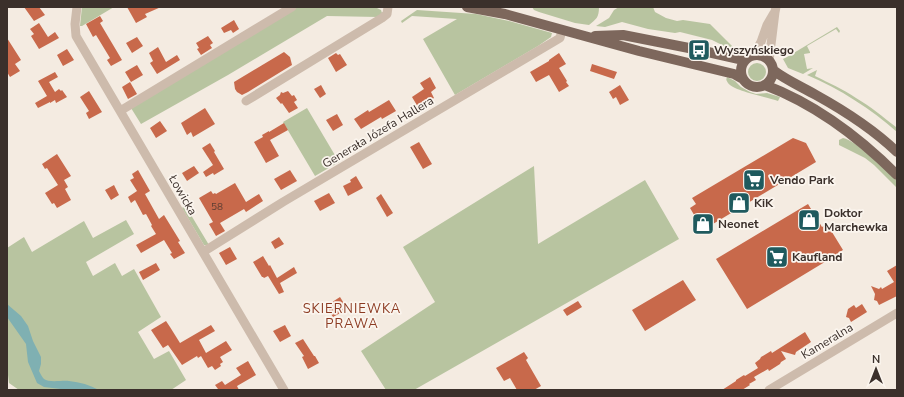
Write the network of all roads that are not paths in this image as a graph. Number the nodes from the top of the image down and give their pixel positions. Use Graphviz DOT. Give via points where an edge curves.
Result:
graph roads {
  1 [pos="77,7"];
  2 [pos="292,7"];
  3 [pos="388,7"];
  4 [pos="467,7"];
  5 [pos="776,10"];
  6 [pos="562,30"];
  7 [pos="586,36"];
  8 [pos="750,57"];
  9 [pos="771,65"];
  10 [pos="741,78"];
  11 [pos="765,85"];
  12 [pos="246,101"];
  13 [pos="120,111"];
  14 [pos="897,152"];
  15 [pos="897,175"];
  16 [pos="203,252"];
  17 [pos="897,313"];
  18 [pos="284,390"];
  19 [pos="769,390"];
  1 -- 13 [label="street, Łowicka" via="76,36"];
  2 -- 13 [label="street"];
  3 -- 12 [label="street" via="387,14 382,18"];
  4 -- 6 [label="main road" via="505,14"];
  5 -- 8 [label="street" via="761,42"];
  5 -- 9 [label="street"];
  6 -- 7 [label="main road"];
  6 -- 16 [label="street, Generała Józefa Hallera" via="560,38 289,198"];
  7 -- 8 [label="main road" via="623,34 739,59"];
  7 -- 10 [label="main road" via="734,74"];
  8 -- 9 [label="main road" via="760,55"];
  8 -- 10 [label="main road" via="743,62"];
  9 -- 11 [label="main road" via="771,79"];
  9 -- 14 [label="main road" via="780,75 869,128"];
  10 -- 11 [label="main road" via="751,87"];
  11 -- 15 [label="main road" via="817,111 859,140"];
  13 -- 16 [label="street, Łowicka"];
  16 -- 18 [label="street, Łowicka"];
  17 -- 19 [label="street, Kameralna"];
}
